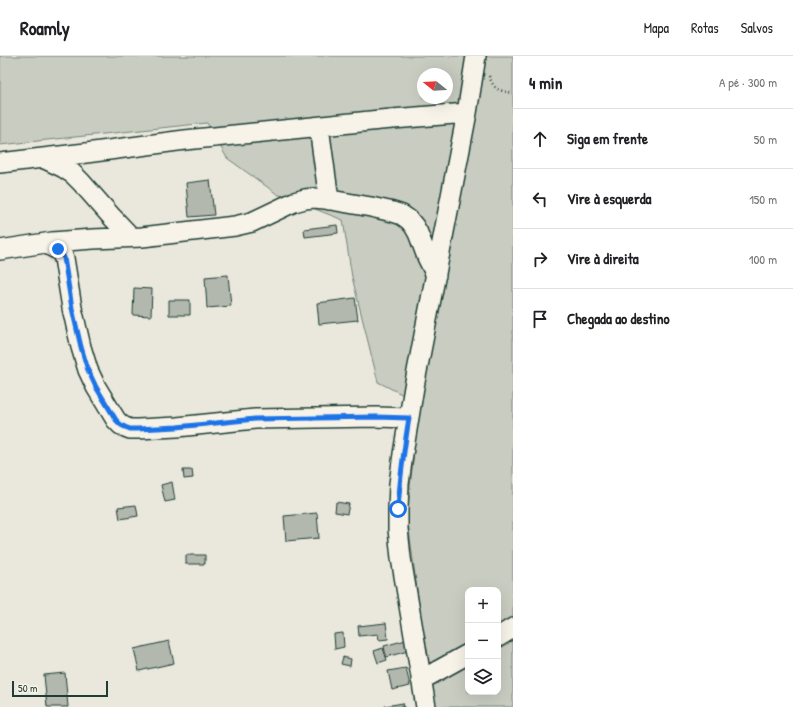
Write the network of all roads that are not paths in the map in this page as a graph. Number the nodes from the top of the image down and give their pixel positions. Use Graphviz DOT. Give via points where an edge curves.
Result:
graph roads {
  1 [pos="476,56"];
  2 [pos="466,113"];
  3 [pos="319,127"];
  4 [pos="43,158"];
  5 [pos="0,163"];
  6 [pos="329,200"];
  7 [pos="131,237"];
  8 [pos="46,244"];
  9 [pos="0,250"];
  10 [pos="436,275"];
  11 [pos="409,418"];
  12 [pos="513,628"];
  13 [pos="501,635"];
  14 [pos="465,656"];
  15 [pos="421,680"];
  16 [pos="426,707"];
  1 -- 2 [label="street"];
  2 -- 3 [label="street"];
  2 -- 10 [label="street"];
  3 -- 4 [label="street" via="185,140"];
  3 -- 6 [label="street"];
  4 -- 5 [label="street"];
  4 -- 7 [label="street" via="73,174"];
  6 -- 7 [label="street" via="314,198 294,202 252,222 235,226"];
  6 -- 10 [label="street" via="402,215 418,233"];
  7 -- 8 [label="street"];
  8 -- 9 [label="street"];
  8 -- 11 [label="street" via="58,249 64,258 76,324 88,370 116,420 125,427 177,427 255,419"];
  10 -- 11 [label="street"];
  11 -- 15 [label="street" via="399,484 398,529"];
  12 -- 13 [label="street"];
  14 -- 15 [label="street"];
  15 -- 16 [label="street"];
}
